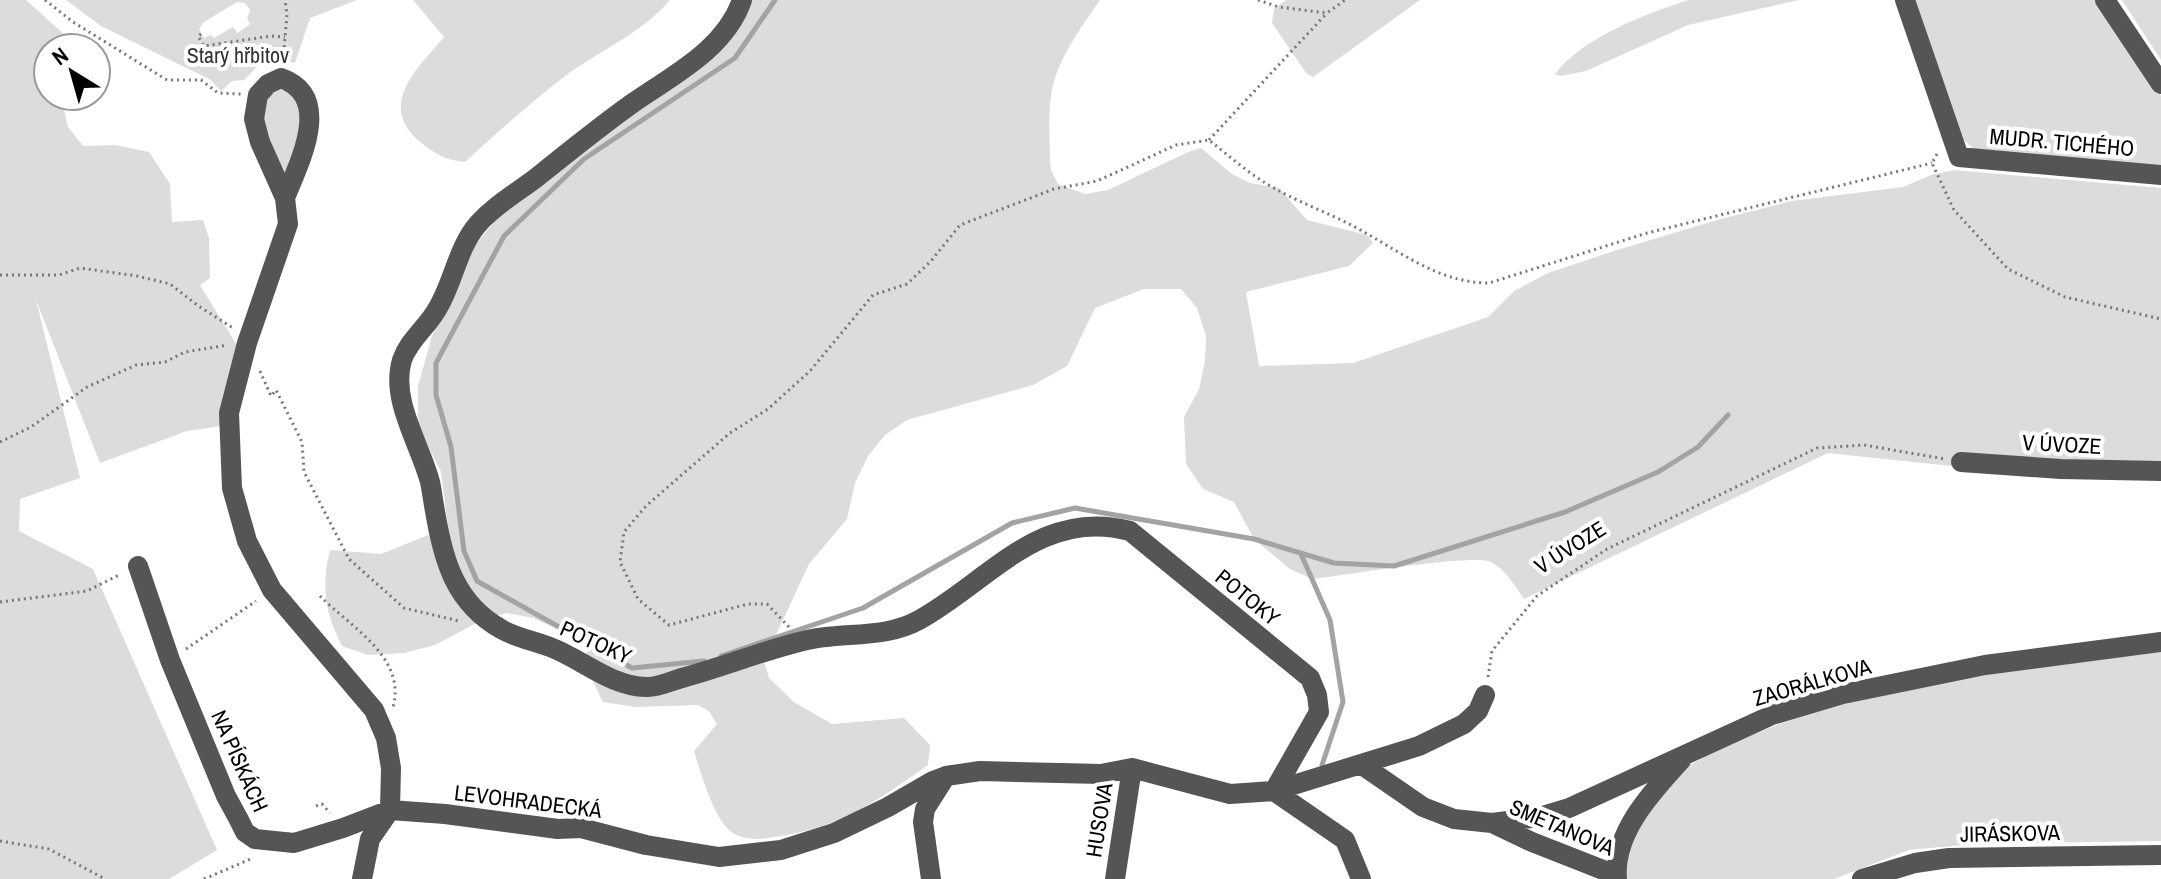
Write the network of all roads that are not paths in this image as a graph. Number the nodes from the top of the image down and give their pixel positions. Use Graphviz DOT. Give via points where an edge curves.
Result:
graph roads {
  1 [pos="742,0"];
  2 [pos="1905,0"];
  3 [pos="2105,0"];
  4 [pos="2161,84"];
  5 [pos="2161,175"];
  6 [pos="285,198"];
  7 [pos="1961,462"];
  8 [pos="2161,471"];
  9 [pos="138,566"];
  10 [pos="2161,642"];
  11 [pos="1485,695"];
  12 [pos="1686,755"];
  13 [pos="1362,765"];
  14 [pos="1132,768"];
  15 [pos="946,776"];
  16 [pos="1274,791"];
  17 [pos="390,810"];
  18 [pos="1492,823"];
  19 [pos="2161,855"];
  20 [pos="1616,877"];
  21 [pos="362,879"];
  22 [pos="931,879"];
  23 [pos="1115,879"];
  24 [pos="1361,879"];
  25 [pos="1862,879"];
  1 -- 16 [label="street, POTOKY" via="727,32 712,47 502,201 475,228 444,298 402,361 400,387 430,481 440,545 463,595 503,630 555,649 607,678 647,688 803,641 876,635 917,622 1035,541 1075,526 1130,531 1310,678 1319,712"];
  2 -- 5 [label="street, MUDR. TICHÉHO" via="1959,157"];
  3 -- 4 [label="street"];
  6 -- 6 [label="street" via="254,119 258,95 281,78 304,94 309,114 307,142"];
  6 -- 17 [label="street" via="288,224 229,413 232,488 247,541 272,590 374,710 391,768"];
  7 -- 8 [label="street, V ÚVOZE"];
  9 -- 17 [label="street, NA PÍSKÁCH" via="170,660 245,832 255,839 294,843"];
  10 -- 12 [label="street, ZAORÁLKOVA" via="1985,665 1843,694 1772,715"];
  11 -- 13 [label="street" via="1464,724"];
  12 -- 18 [label="street, ZAORÁLKOVA" via="1569,808"];
  12 -- 20 [label="street, SMETANOVA" via="1638,813 1619,853"];
  13 -- 16 [label="street"];
  13 -- 18 [label="street, SMETANOVA" via="1423,807 1454,819"];
  14 -- 15 [label="street, LEVOHRADECKÁ" via="1101,774 980,771"];
  14 -- 16 [label="street, LEVOHRADECKÁ" via="1230,794"];
  14 -- 23 [label="street, HUSOVA"];
  15 -- 17 [label="street, LEVOHRADECKÁ" via="834,833 781,850 719,857 581,828"];
  15 -- 22 [label="street" via="925,809 923,822"];
  16 -- 24 [label="street" via="1345,840"];
  17 -- 21 [label="street" via="370,839"];
  18 -- 20 [label="street, SMETANOVA"];
  19 -- 25 [label="street, JIRÁSKOVA" via="1949,858"];
}
